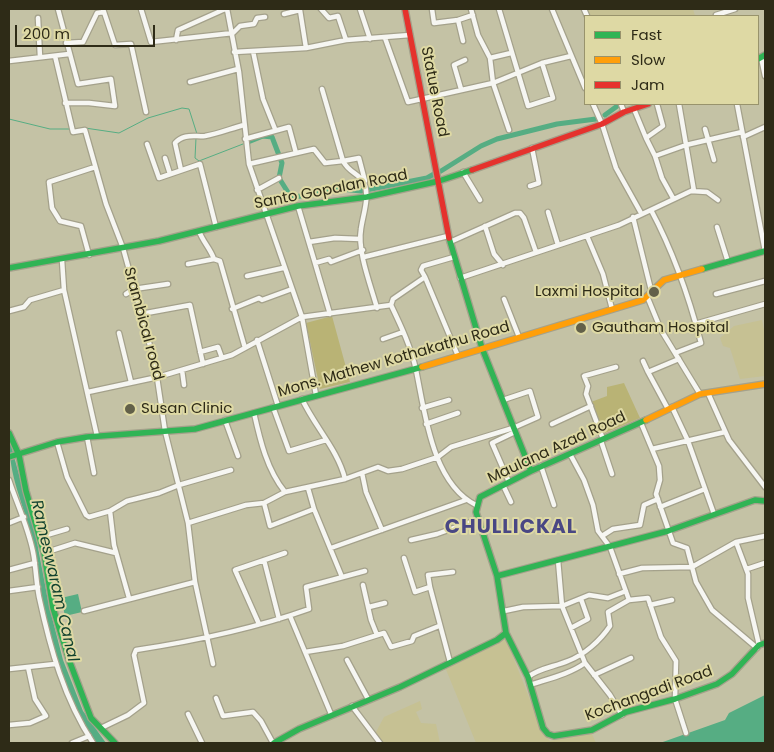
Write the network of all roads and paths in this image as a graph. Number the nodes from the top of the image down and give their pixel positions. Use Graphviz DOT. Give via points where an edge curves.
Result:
graph roads {
  1 [pos="58,9"];
  2 [pos="140,9"];
  3 [pos="226,9"];
  4 [pos="321,9"];
  5 [pos="360,9"];
  6 [pos="405,9"];
  7 [pos="432,9"];
  8 [pos="471,9"];
  9 [pos="499,9"];
  10 [pos="552,9"];
  11 [pos="735,9"];
  12 [pos="104,10"];
  13 [pos="284,14"];
  14 [pos="472,15"];
  15 [pos="719,15"];
  16 [pos="265,17"];
  17 [pos="38,18"];
  18 [pos="458,20"];
  19 [pos="233,33"];
  20 [pos="410,35"];
  21 [pos="385,38"];
  22 [pos="370,39"];
  23 [pos="176,40"];
  24 [pos="346,40"];
  25 [pos="463,41"];
  26 [pos="66,43"];
  27 [pos="306,48"];
  28 [pos="253,51"];
  29 [pos="234,52"];
  30 [pos="511,53"];
  31 [pos="68,54"];
  32 [pos="55,56"];
  33 [pos="571,56"];
  34 [pos="40,57"];
  35 [pos="761,57"];
  36 [pos="490,58"];
  37 [pos="464,60"];
  38 [pos="9,61"];
  39 [pos="542,63"];
  40 [pos="238,69"];
  41 [pos="518,74"];
  42 [pos="765,76"];
  43 [pos="190,82"];
  44 [pos="493,83"];
  45 [pos="584,86"];
  46 [pos="322,89"];
  47 [pos="461,90"];
  48 [pos="423,97"];
  49 [pos="66,103"];
  50 [pos="592,105"];
  51 [pos="621,105"];
  52 [pos="645,105"];
  53 [pos="658,105"];
  54 [pos="679,105"];
  55 [pos="736,105"];
  56 [pos="634,109"];
  57 [pos="146,112"];
  58 [pos="624,112"];
  59 [pos="602,124"];
  60 [pos="244,125"];
  61 [pos="765,127"];
  62 [pos="275,129"];
  63 [pos="705,129"];
  64 [pos="508,130"];
  65 [pos="743,134"];
  66 [pos="646,138"];
  67 [pos="245,139"];
  68 [pos="708,140"];
  69 [pos="147,144"];
  70 [pos="686,145"];
  71 [pos="532,148"];
  72 [pos="296,153"];
  73 [pos="655,156"];
  74 [pos="165,158"];
  75 [pos="714,160"];
  76 [pos="344,161"];
  77 [pos="249,164"];
  78 [pos="95,166"];
  79 [pos="181,170"];
  80 [pos="463,172"];
  81 [pos="170,174"];
  82 [pos="279,178"];
  83 [pos="365,181"];
  84 [pos="438,181"];
  85 [pos="530,186"];
  86 [pos="257,190"];
  87 [pos="694,191"];
  88 [pos="366,192"];
  89 [pos="673,198"];
  90 [pos="480,200"];
  91 [pos="718,200"];
  92 [pos="298,206"];
  93 [pos="651,210"];
  94 [pos="548,212"];
  95 [pos="641,213"];
  96 [pos="265,214"];
  97 [pos="634,217"];
  98 [pos="485,226"];
  99 [pos="216,227"];
  100 [pos="717,227"];
  101 [pos="199,231"];
  102 [pos="587,236"];
  103 [pos="360,239"];
  104 [pos="449,239"];
  105 [pos="309,242"];
  106 [pos="558,245"];
  107 [pos="123,248"];
  108 [pos="362,250"];
  109 [pos="765,251"];
  110 [pos="536,252"];
  111 [pos="89,255"];
  112 [pos="364,257"];
  113 [pos="454,257"];
  114 [pos="214,259"];
  115 [pos="62,260"];
  116 [pos="728,262"];
  117 [pos="315,263"];
  118 [pos="188,264"];
  119 [pos="503,265"];
  120 [pos="9,268"];
  121 [pos="283,268"];
  122 [pos="247,276"];
  123 [pos="682,276"];
  124 [pos="424,277"];
  125 [pos="460,278"];
  126 [pos="765,280"];
  127 [pos="168,284"];
  128 [pos="134,289"];
  129 [pos="292,289"];
  130 [pos="64,290"];
  131 [pos="652,290"];
  132 [pos="126,294"];
  133 [pos="716,294"];
  134 [pos="647,296"];
  135 [pos="504,299"];
  136 [pos="765,304"];
  137 [pos="391,305"];
  138 [pos="377,308"];
  139 [pos="9,310"];
  140 [pos="232,310"];
  141 [pos="612,310"];
  142 [pos="141,314"];
  143 [pos="330,314"];
  144 [pos="302,318"];
  145 [pos="695,324"];
  146 [pos="403,332"];
  147 [pos="119,333"];
  148 [pos="519,337"];
  149 [pos="383,339"];
  150 [pos="257,340"];
  151 [pos="245,348"];
  152 [pos="482,348"];
  153 [pos="200,352"];
  154 [pos="675,353"];
  155 [pos="458,356"];
  156 [pos="222,358"];
  157 [pos="679,359"];
  158 [pos="643,361"];
  159 [pos="203,364"];
  160 [pos="616,367"];
  161 [pos="416,369"];
  162 [pos="182,370"];
  163 [pos="648,372"];
  164 [pos="158,377"];
  165 [pos="131,382"];
  166 [pos="765,384"];
  167 [pos="184,385"];
  168 [pos="88,392"];
  169 [pos="708,393"];
  170 [pos="700,394"];
  171 [pos="316,395"];
  172 [pos="302,398"];
  173 [pos="449,400"];
  174 [pos="503,400"];
  175 [pos="591,406"];
  176 [pos="275,407"];
  177 [pos="422,408"];
  178 [pos="670,408"];
  179 [pos="254,413"];
  180 [pos="458,413"];
  181 [pos="226,420"];
  182 [pos="641,423"];
  183 [pos="426,424"];
  184 [pos="552,424"];
  185 [pos="514,430"];
  186 [pos="165,431"];
  187 [pos="725,432"];
  188 [pos="9,433"];
  189 [pos="87,436"];
  190 [pos="98,436"];
  191 [pos="326,440"];
  192 [pos="602,440"];
  193 [pos="688,441"];
  194 [pos="57,442"];
  195 [pos="652,449"];
  196 [pos="570,454"];
  197 [pos="18,455"];
  198 [pos="238,456"];
  199 [pos="438,456"];
  200 [pos="9,457"];
  201 [pos="541,466"];
  202 [pos="231,470"];
  203 [pos="531,471"];
  204 [pos="94,473"];
  205 [pos="362,473"];
  206 [pos="612,474"];
  207 [pos="345,479"];
  208 [pos="9,480"];
  209 [pos="506,484"];
  210 [pos="179,485"];
  211 [pos="765,487"];
  212 [pos="308,488"];
  213 [pos="705,490"];
  214 [pos="285,492"];
  215 [pos="658,499"];
  216 [pos="466,500"];
  217 [pos="765,501"];
  218 [pos="510,502"];
  219 [pos="264,503"];
  220 [pos="476,505"];
  221 [pos="554,505"];
  222 [pos="660,507"];
  223 [pos="314,509"];
  224 [pos="110,511"];
  225 [pos="714,514"];
  226 [pos="24,517"];
  227 [pos="479,519"];
  228 [pos="9,522"];
  229 [pos="188,523"];
  230 [pos="68,529"];
  231 [pos="382,530"];
  232 [pos="668,532"];
  233 [pos="602,536"];
  234 [pos="765,536"];
  235 [pos="40,537"];
  236 [pos="411,540"];
  237 [pos="736,542"];
  238 [pos="610,547"];
  239 [pos="331,548"];
  240 [pos="44,553"];
  241 [pos="116,553"];
  242 [pos="285,554"];
  243 [pos="404,558"];
  244 [pos="264,560"];
  245 [pos="558,560"];
  246 [pos="34,563"];
  247 [pos="765,563"];
  248 [pos="692,567"];
  249 [pos="747,569"];
  250 [pos="9,570"];
  251 [pos="365,571"];
  252 [pos="453,572"];
  253 [pos="619,574"];
  254 [pos="497,576"];
  255 [pos="342,577"];
  256 [pos="195,582"];
  257 [pos="363,585"];
  258 [pos="38,587"];
  259 [pos="430,587"];
  260 [pos="9,591"];
  261 [pos="626,591"];
  262 [pos="129,598"];
  263 [pos="581,599"];
  264 [pos="630,600"];
  265 [pos="672,600"];
  266 [pos="385,603"];
  267 [pos="650,605"];
  268 [pos="562,606"];
  269 [pos="369,608"];
  270 [pos="84,611"];
  271 [pos="504,611"];
  272 [pos="290,616"];
  273 [pos="280,619"];
  274 [pos="259,624"];
  275 [pos="439,626"];
  276 [pos="571,628"];
  277 [pos="506,632"];
  278 [pos="377,635"];
  279 [pos="209,638"];
  280 [pos="760,645"];
  281 [pos="304,652"];
  282 [pos="583,654"];
  283 [pos="631,658"];
  284 [pos="347,660"];
  285 [pos="450,662"];
  286 [pos="585,663"];
  287 [pos="55,664"];
  288 [pos="213,664"];
  289 [pos="28,667"];
  290 [pos="9,670"];
  291 [pos="594,675"];
  292 [pos="528,677"];
  293 [pos="530,685"];
  294 [pos="216,698"];
  295 [pos="368,698"];
  296 [pos="675,699"];
  297 [pos="352,706"];
  298 [pos="188,714"];
  299 [pos="331,714"];
  300 [pos="622,714"];
  301 [pos="9,725"];
  302 [pos="101,728"];
  303 [pos="686,733"];
  304 [pos="88,736"];
  305 [pos="72,743"];
  306 [pos="93,743"];
  307 [pos="115,743"];
  308 [pos="202,743"];
  309 [pos="274,743"];
  310 [pos="380,743"];
  1 -- 26 [label="street"];
  2 -- 23 [label="street" via="151,42"];
  3 -- 19 [label="street"];
  3 -- 23 [label="street" via="178,30"];
  4 -- 24 [label="street" via="329,18 338,16"];
  5 -- 22 [label="street"];
  6 -- 20 [label="street, Statue Road"];
  7 -- 18 [label="street" via="434,23"];
  8 -- 14 [label="street"];
  9 -- 30 [label="street"];
  10 -- 33 [label="street"];
  11 -- 15 [label="street"];
  12 -- 26 [label="street" via="97,13 83,42"];
  12 -- 57 [label="street" via="115,45 131,44"];
  13 -- 27 [label="street" via="300,10"];
  14 -- 18 [label="street"];
  14 -- 36 [label="street"];
  16 -- 19 [label="street" via="257,18 254,24 240,26"];
  17 -- 34 [label="street"];
  18 -- 25 [label="street"];
  19 -- 23 [label="street"];
  19 -- 29 [label="street"];
  20 -- 21 [label="street"];
  20 -- 48 [label="street, Statue Road"];
  21 -- 22 [label="street"];
  21 -- 48 [label="street" via="408,102"];
  22 -- 24 [label="street"];
  24 -- 27 [label="street"];
  26 -- 31 [label="street"];
  27 -- 28 [label="street"];
  28 -- 29 [label="street"];
  28 -- 62 [label="street" via="263,99"];
  29 -- 40 [label="street"];
  30 -- 36 [label="street"];
  30 -- 41 [label="street"];
  31 -- 32 [label="street"];
  31 -- 49 [label="street" via="78,84 111,79 115,106"];
  32 -- 34 [label="street"];
  32 -- 49 [label="street"];
  33 -- 39 [label="street"];
  33 -- 45 [label="street"];
  34 -- 38 [label="street"];
  35 -- 42 [label="street"];
  36 -- 44 [label="street"];
  37 -- 47 [label="street" via="454,65"];
  39 -- 41 [label="street"];
  39 -- 41 [label="street" via="553,98 528,106"];
  40 -- 43 [label="street"];
  40 -- 60 [label="street"];
  41 -- 44 [label="street"];
  44 -- 47 [label="street"];
  44 -- 64 [label="street"];
  46 -- 76 [label="street"];
  47 -- 48 [label="street"];
  48 -- 84 [label="street, Statue Road"];
  49 -- 78 [label="street, Srambical road" via="72,130 85,130"];
  50 -- 59 [label="street"];
  51 -- 58 [label="street"];
  52 -- 56 [label="street, Santo Gopalan Road"];
  53 -- 66 [label="street" via="663,126"];
  54 -- 70 [label="street"];
  55 -- 65 [label="street"];
  56 -- 58 [label="street, Santo Gopalan Road"];
  56 -- 66 [label="street"];
  58 -- 59 [label="street, Santo Gopalan Road"];
  59 -- 71 [label="street, Santo Gopalan Road"];
  59 -- 95 [label="street" via="616,168"];
  60 -- 67 [label="street"];
  60 -- 79 [label="street" via="178,140 175,143"];
  61 -- 65 [label="street"];
  62 -- 67 [label="street"];
  62 -- 72 [label="street" via="289,127"];
  63 -- 68 [label="street"];
  65 -- 68 [label="street"];
  65 -- 109 [label="street"];
  66 -- 73 [label="street"];
  67 -- 77 [label="street"];
  68 -- 70 [label="street"];
  68 -- 75 [label="street"];
  69 -- 81 [label="street" via="159,178"];
  70 -- 73 [label="street"];
  70 -- 87 [label="street"];
  71 -- 80 [label="street, Santo Gopalan Road"];
  71 -- 85 [label="street" via="539,182"];
  72 -- 76 [label="street" via="314,149 326,164"];
  72 -- 77 [label="street"];
  73 -- 89 [label="street"];
  74 -- 81 [label="street"];
  76 -- 83 [label="street" via="359,158"];
  76 -- 88 [label="street" via="348,170 364,183"];
  77 -- 86 [label="street"];
  78 -- 107 [label="street, Srambical road"];
  78 -- 111 [label="street" via="49,182 52,208 60,221 81,226"];
  79 -- 81 [label="street"];
  79 -- 99 [label="street" via="200,164"];
  80 -- 84 [label="street, Santo Gopalan Road"];
  80 -- 90 [label="street"];
  82 -- 86 [label="street"];
  84 -- 88 [label="street, Santo Gopalan Road"];
  84 -- 104 [label="street, Statue Road"];
  86 -- 96 [label="street"];
  87 -- 89 [label="street"];
  87 -- 91 [label="street" via="707,192"];
  88 -- 92 [label="street, Santo Gopalan Road"];
  88 -- 103 [label="street"];
  89 -- 93 [label="street"];
  92 -- 96 [label="street, Santo Gopalan Road"];
  92 -- 105 [label="street"];
  93 -- 95 [label="street"];
  93 -- 123 [label="street"];
  94 -- 106 [label="street"];
  95 -- 97 [label="street"];
  96 -- 99 [label="street, Santo Gopalan Road"];
  96 -- 121 [label="street"];
  97 -- 102 [label="street"];
  97 -- 131 [label="street"];
  98 -- 104 [label="street"];
  98 -- 110 [label="street" via="520,213"];
  98 -- 119 [label="street" via="494,254"];
  99 -- 101 [label="street, Santo Gopalan Road"];
  100 -- 116 [label="street"];
  101 -- 107 [label="street, Santo Gopalan Road"];
  101 -- 114 [label="street"];
  102 -- 106 [label="street"];
  102 -- 141 [label="street"];
  103 -- 105 [label="street"];
  103 -- 108 [label="street"];
  104 -- 112 [label="street"];
  104 -- 113 [label="street, Statue Road"];
  105 -- 117 [label="street"];
  106 -- 110 [label="street"];
  107 -- 111 [label="street, Santo Gopalan Road"];
  107 -- 128 [label="street, Srambical road"];
  108 -- 112 [label="street"];
  108 -- 117 [label="street" via="331,262"];
  109 -- 116 [label="street, Mons. Mathew Kothakathu Road"];
  110 -- 119 [label="street"];
  111 -- 115 [label="street, Santo Gopalan Road"];
  112 -- 138 [label="street"];
  113 -- 124 [label="street" via="423,266"];
  113 -- 125 [label="street, Statue Road"];
  114 -- 118 [label="street"];
  114 -- 140 [label="street" via="220,261"];
  115 -- 120 [label="street, Santo Gopalan Road"];
  115 -- 130 [label="street"];
  116 -- 123 [label="street, Mons. Mathew Kothakathu Road"];
  117 -- 143 [label="street"];
  119 -- 125 [label="street"];
  121 -- 122 [label="street"];
  121 -- 129 [label="street"];
  123 -- 131 [label="street, Mons. Mathew Kothakathu Road" via="664,280"];
  123 -- 145 [label="street"];
  124 -- 137 [label="street" via="393,299"];
  124 -- 155 [label="street"];
  125 -- 152 [label="street, Statue Road"];
  126 -- 133 [label="street"];
  127 -- 128 [label="street"];
  128 -- 132 [label="street"];
  128 -- 142 [label="street, Srambical road"];
  129 -- 140 [label="street" via="262,300 252,300"];
  129 -- 144 [label="street"];
  130 -- 139 [label="street"];
  130 -- 168 [label="street"];
  131 -- 134 [label="street, Mons. Mathew Kothakathu Road"];
  134 -- 141 [label="street, Mons. Mathew Kothakathu Road"];
  134 -- 154 [label="street" via="660,330"];
  135 -- 148 [label="street"];
  136 -- 145 [label="street"];
  137 -- 138 [label="street"];
  137 -- 146 [label="street"];
  138 -- 143 [label="street"];
  140 -- 151 [label="street"];
  141 -- 148 [label="street, Mons. Mathew Kothakathu Road"];
  142 -- 153 [label="street" via="190,305"];
  142 -- 164 [label="street, Srambical road"];
  143 -- 144 [label="street"];
  144 -- 150 [label="street"];
  144 -- 171 [label="street"];
  145 -- 154 [label="street" via="702,343"];
  146 -- 149 [label="street"];
  146 -- 161 [label="street"];
  147 -- 165 [label="street"];
  148 -- 152 [label="street, Mons. Mathew Kothakathu Road"];
  150 -- 151 [label="street"];
  150 -- 176 [label="street"];
  151 -- 156 [label="street"];
  152 -- 155 [label="street, Mons. Mathew Kothakathu Road"];
  152 -- 174 [label="street, Statue Road"];
  153 -- 156 [label="street" via="218,347"];
  153 -- 159 [label="street"];
  154 -- 157 [label="street"];
  155 -- 161 [label="street, Mons. Mathew Kothakathu Road"];
  156 -- 159 [label="street"];
  157 -- 163 [label="street"];
  157 -- 170 [label="street"];
  158 -- 163 [label="street"];
  159 -- 162 [label="street"];
  160 -- 175 [label="street" via="584,376"];
  161 -- 171 [label="street, Mons. Mathew Kothakathu Road"];
  161 -- 177 [label="street"];
  162 -- 164 [label="street"];
  162 -- 167 [label="street"];
  163 -- 178 [label="street"];
  164 -- 165 [label="street"];
  164 -- 186 [label="street, Srambical road"];
  165 -- 168 [label="street"];
  166 -- 169 [label="street, Maulana Azad Road"];
  168 -- 190 [label="street"];
  169 -- 170 [label="street, Maulana Azad Road"];
  169 -- 187 [label="street"];
  170 -- 178 [label="street, Maulana Azad Road"];
  171 -- 172 [label="street, Mons. Mathew Kothakathu Road"];
  172 -- 176 [label="street, Mons. Mathew Kothakathu Road"];
  172 -- 191 [label="street"];
  173 -- 177 [label="street"];
  174 -- 185 [label="street, Statue Road"];
  174 -- 185 [label="street" via="530,391 538,417"];
  175 -- 184 [label="street"];
  175 -- 192 [label="street"];
  176 -- 179 [label="street, Mons. Mathew Kothakathu Road"];
  176 -- 191 [label="street" via="289,451"];
  177 -- 183 [label="street"];
  178 -- 182 [label="street, Maulana Azad Road"];
  178 -- 193 [label="street"];
  179 -- 181 [label="street, Mons. Mathew Kothakathu Road"];
  179 -- 214 [label="street" via="269,466"];
  180 -- 183 [label="street"];
  181 -- 186 [label="street, Mons. Mathew Kothakathu Road" via="195,429"];
  181 -- 198 [label="street"];
  182 -- 192 [label="street, Maulana Azad Road"];
  182 -- 195 [label="street"];
  183 -- 199 [label="street"];
  185 -- 199 [label="street" via="451,447"];
  185 -- 203 [label="street, Statue Road"];
  185 -- 209 [label="street" via="492,443"];
  186 -- 190 [label="street, Mons. Mathew Kothakathu Road"];
  186 -- 210 [label="street, Srambical road"];
  187 -- 193 [label="street"];
  187 -- 211 [label="street"];
  188 -- 197 [label="street"];
  189 -- 190 [label="street, Mons. Mathew Kothakathu Road"];
  189 -- 194 [label="street, Mons. Mathew Kothakathu Road"];
  189 -- 204 [label="street"];
  191 -- 207 [label="street" via="340,462"];
  192 -- 196 [label="street, Maulana Azad Road"];
  192 -- 206 [label="street"];
  193 -- 195 [label="street"];
  193 -- 213 [label="street"];
  194 -- 197 [label="street, Mons. Mathew Kothakathu Road"];
  194 -- 224 [label="street" via="67,477 86,516"];
  195 -- 215 [label="street" via="660,474"];
  196 -- 201 [label="street, Maulana Azad Road"];
  196 -- 233 [label="street" via="584,480"];
  197 -- 200 [label="street, Mons. Mathew Kothakathu Road"];
  197 -- 235 [label="street"];
  199 -- 205 [label="street" via="402,469 388,471 378,467"];
  199 -- 216 [label="street" via="454,486"];
  201 -- 203 [label="street, Maulana Azad Road"];
  201 -- 221 [label="street"];
  202 -- 210 [label="street"];
  203 -- 209 [label="street, Maulana Azad Road"];
  205 -- 207 [label="street"];
  205 -- 231 [label="street" via="366,492"];
  207 -- 212 [label="street"];
  208 -- 226 [label="street"];
  209 -- 218 [label="street"];
  209 -- 220 [label="street, Maulana Azad Road" via="480,497"];
  210 -- 224 [label="street" via="127,501"];
  210 -- 229 [label="street, Srambical road"];
  212 -- 214 [label="street"];
  212 -- 223 [label="street"];
  213 -- 222 [label="street"];
  213 -- 225 [label="street"];
  214 -- 219 [label="street"];
  215 -- 222 [label="street"];
  215 -- 233 [label="street" via="644,505 640,525 614,529"];
  216 -- 220 [label="street"];
  216 -- 231 [label="street"];
  217 -- 225 [label="street" via="755,500"];
  219 -- 223 [label="street" via="270,526"];
  219 -- 229 [label="street" via="246,505"];
  220 -- 227 [label="street"];
  222 -- 232 [label="street"];
  223 -- 239 [label="street"];
  224 -- 241 [label="street"];
  225 -- 232 [label="street"];
  226 -- 228 [label="street"];
  226 -- 246 [label="street"];
  227 -- 236 [label="street"];
  227 -- 254 [label="street"];
  229 -- 256 [label="street, Srambical road"];
  230 -- 235 [label="street"];
  231 -- 239 [label="street"];
  232 -- 238 [label="street"];
  232 -- 248 [label="street" via="674,543 687,548"];
  233 -- 238 [label="street"];
  234 -- 237 [label="street"];
  235 -- 240 [label="street"];
  237 -- 248 [label="street"];
  237 -- 249 [label="street"];
  238 -- 245 [label="street"];
  238 -- 253 [label="street"];
  239 -- 255 [label="street"];
  240 -- 241 [label="street" via="75,543"];
  240 -- 302 [label="street" via="60,634 91,718"];
  241 -- 262 [label="street"];
  242 -- 244 [label="street"];
  243 -- 259 [label="street" via="415,592"];
  244 -- 273 [label="street"];
  244 -- 274 [label="street" via="235,570"];
  245 -- 254 [label="street"];
  245 -- 268 [label="street"];
  246 -- 250 [label="street"];
  246 -- 258 [label="street"];
  247 -- 249 [label="street"];
  248 -- 253 [label="street" via="642,568"];
  248 -- 280 [label="street" via="696,582 712,610"];
  249 -- 280 [label="street" via="748,598"];
  251 -- 255 [label="street"];
  252 -- 259 [label="street" via="428,575"];
  253 -- 261 [label="street"];
  254 -- 271 [label="street"];
  255 -- 272 [label="street" via="306,587 308,609"];
  256 -- 262 [label="street"];
  256 -- 279 [label="street, Srambical road"];
  257 -- 269 [label="street"];
  258 -- 260 [label="street"];
  258 -- 287 [label="street"];
  259 -- 275 [label="street"];
  261 -- 263 [label="street" via="608,598 589,595"];
  261 -- 264 [label="street"];
  262 -- 270 [label="street"];
  263 -- 268 [label="street"];
  263 -- 276 [label="street" via="588,619"];
  264 -- 267 [label="street" via="648,598"];
  264 -- 282 [label="street" via="608,612 610,626"];
  265 -- 267 [label="street"];
  266 -- 269 [label="street"];
  267 -- 296 [label="street" via="660,637 676,661"];
  268 -- 271 [label="street"];
  268 -- 276 [label="street"];
  269 -- 278 [label="street"];
  271 -- 277 [label="street"];
  272 -- 273 [label="street"];
  272 -- 281 [label="street"];
  273 -- 274 [label="street"];
  274 -- 279 [label="street"];
  275 -- 278 [label="street" via="414,636 412,641 391,647 384,633"];
  275 -- 285 [label="street"];
  276 -- 282 [label="street"];
  277 -- 285 [label="street" via="498,640"];
  277 -- 292 [label="street, Kochangadi Road"];
  278 -- 281 [label="street" via="343,646"];
  279 -- 288 [label="street, Srambical road"];
  279 -- 302 [label="street" via="136,650 134,655 144,704"];
  280 -- 296 [label="street, Kochangadi Road" via="724,680"];
  281 -- 299 [label="street"];
  282 -- 286 [label="street"];
  282 -- 292 [label="street" via="535,671"];
  283 -- 291 [label="street"];
  284 -- 295 [label="street"];
  285 -- 295 [label="street" via="400,687"];
  286 -- 291 [label="street"];
  286 -- 293 [label="street" via="574,671"];
  287 -- 289 [label="street"];
  287 -- 304 [label="street"];
  289 -- 290 [label="street"];
  289 -- 301 [label="street" via="35,699 46,716 30,724"];
  291 -- 300 [label="street"];
  292 -- 293 [label="street, Kochangadi Road"];
  293 -- 300 [label="street, Kochangadi Road" via="538,717 548,734 554,736 592,730"];
  294 -- 309 [label="street" via="223,716 253,712"];
  295 -- 297 [label="street"];
  296 -- 300 [label="street, Kochangadi Road"];
  296 -- 303 [label="street"];
  297 -- 299 [label="street"];
  297 -- 310 [label="street"];
  298 -- 308 [label="street"];
  299 -- 309 [label="street"];
  302 -- 307 [label="street"];
  304 -- 305 [label="street"];
  304 -- 306 [label="street"];
}
